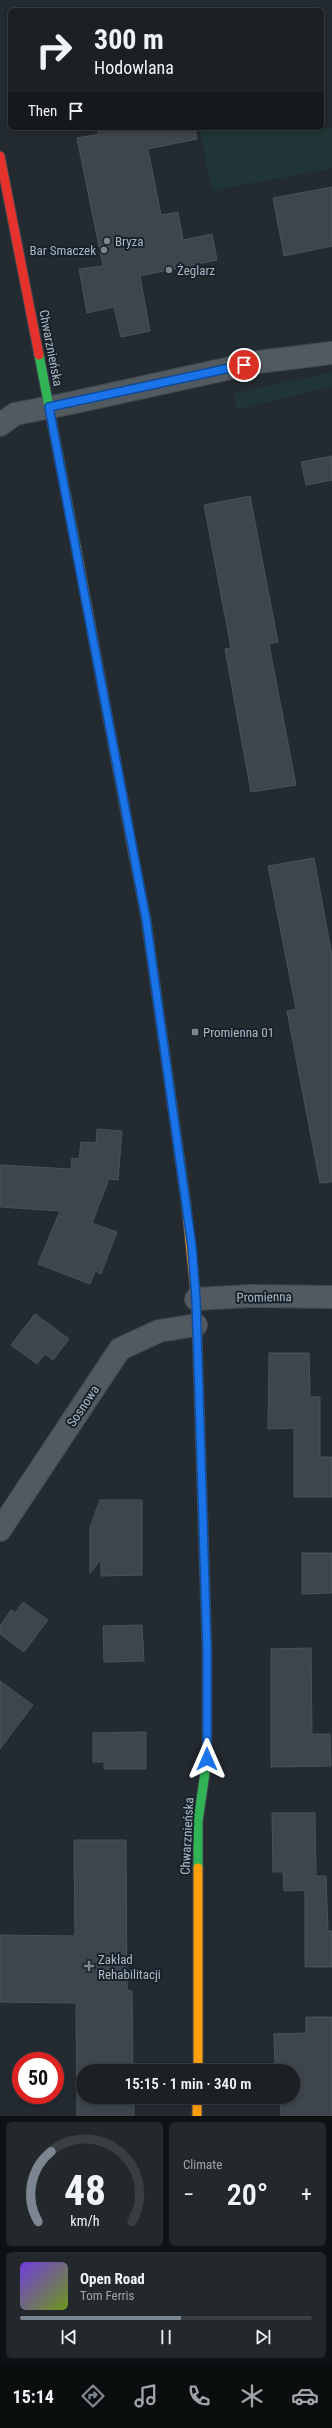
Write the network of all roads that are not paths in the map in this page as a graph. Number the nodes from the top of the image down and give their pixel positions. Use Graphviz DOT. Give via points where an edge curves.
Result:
graph roads {
  1 [pos="0,156"];
  2 [pos="332,353"];
  3 [pos="49,407"];
  4 [pos="0,425"];
  5 [pos="332,1296"];
  6 [pos="196,1299"];
  7 [pos="196,1325"];
  8 [pos="0,1530"];
  9 [pos="198,2064"];
  10 [pos="197,2104"];
  11 [pos="197,2116"];
  1 -- 3 [label="main road, Chwarznieńska"];
  2 -- 3 [label="street" via="258,362"];
  3 -- 4 [label="street" via="15,414"];
  3 -- 6 [label="main road, Chwarznieńska" via="146,919 192,1247"];
  5 -- 6 [label="street, Promienna"];
  6 -- 7 [label="main road, Chwarznieńska"];
  7 -- 8 [label="street, Sosnowa" via="159,1331 120,1349"];
  7 -- 9 [label="main road, Chwarznieńska" via="207,1642 207,1751 198,1821"];
  10 -- 11 [label="main road"];
}
